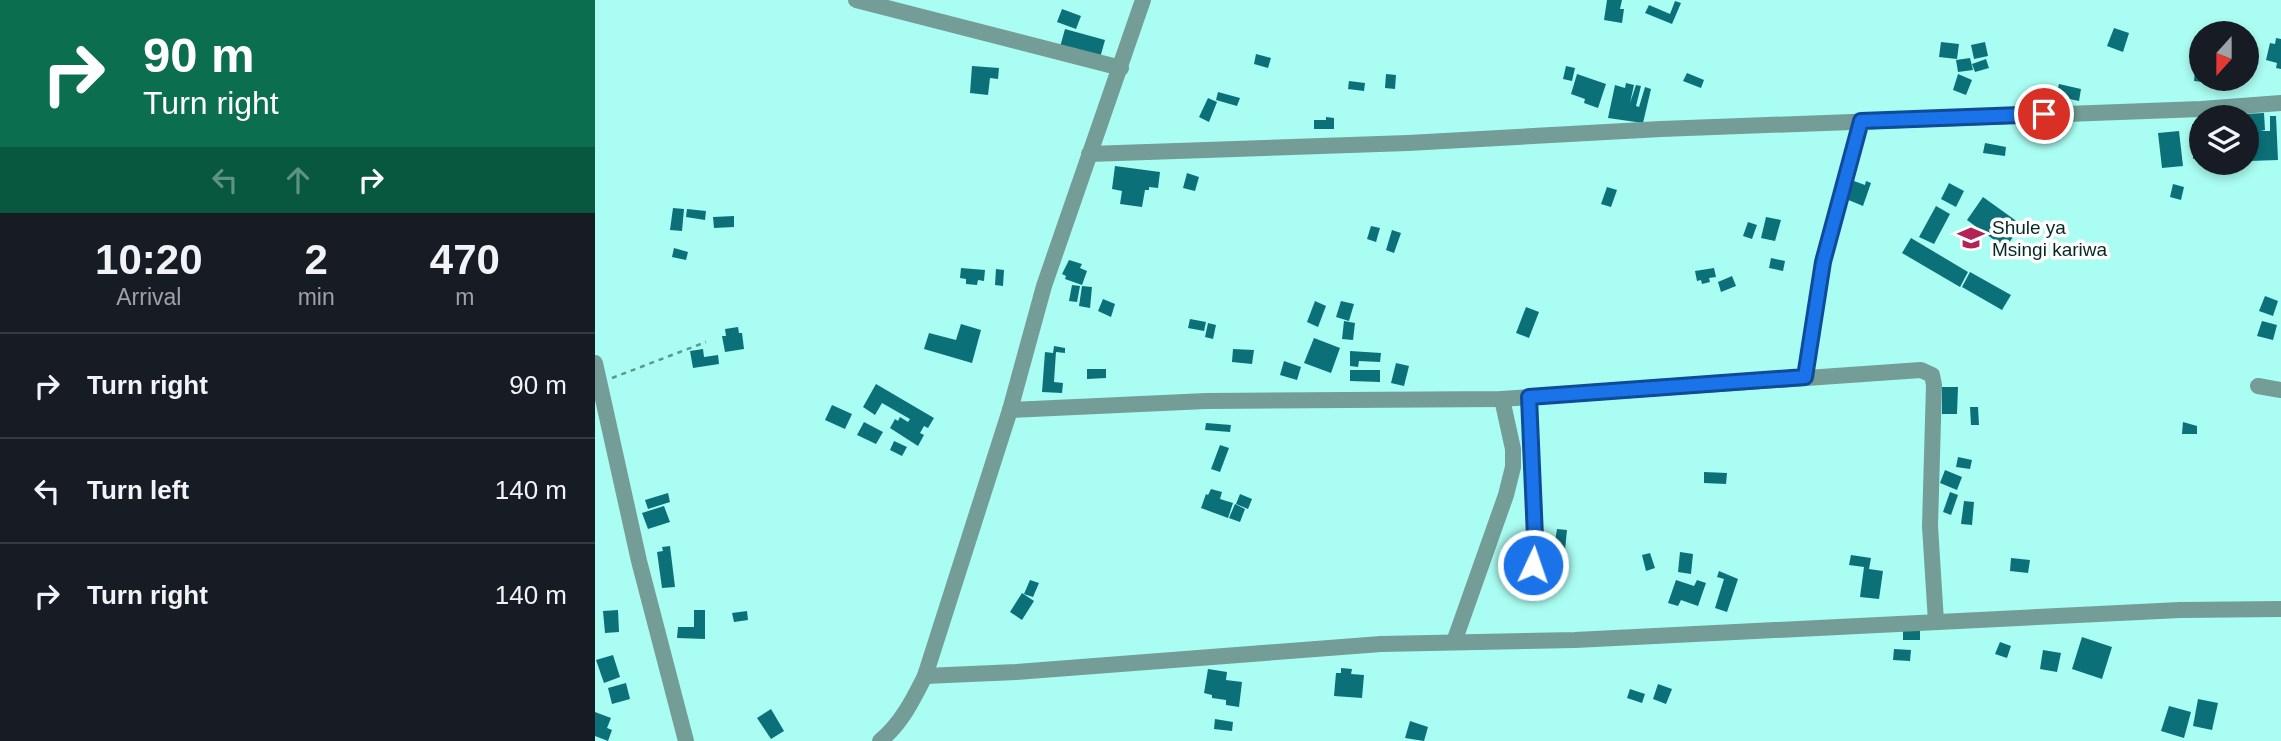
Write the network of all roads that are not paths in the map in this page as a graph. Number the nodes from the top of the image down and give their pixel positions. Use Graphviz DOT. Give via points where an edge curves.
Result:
graph roads {
  1 [pos="856,0"];
  2 [pos="1143,0"];
  3 [pos="1121,68"];
  4 [pos="2281,103"];
  5 [pos="1861,121"];
  6 [pos="1089,154"];
  7 [pos="595,363"];
  8 [pos="1805,377"];
  9 [pos="2258,386"];
  10 [pos="2281,390"];
  11 [pos="1529,397"];
  12 [pos="1502,398"];
  13 [pos="1010,410"];
  14 [pos="1533,565"];
  15 [pos="2281,609"];
  16 [pos="1936,622"];
  17 [pos="1454,642"];
  18 [pos="925,676"];
  19 [pos="686,741"];
  20 [pos="880,741"];
  1 -- 3 [label="street"];
  2 -- 3 [label="street"];
  3 -- 6 [label="street"];
  4 -- 5 [label="street"];
  5 -- 6 [label="street"];
  5 -- 8 [label="street" via="1823,262"];
  6 -- 13 [label="street" via="1044,286"];
  7 -- 19 [label="street" via="639,561"];
  8 -- 11 [label="street"];
  8 -- 16 [label="street" via="1921,370 1933,375 1930,526"];
  9 -- 10 [label="street"];
  11 -- 12 [label="street"];
  11 -- 14 [label="street"];
  12 -- 13 [label="street" via="1206,401"];
  12 -- 17 [label="street" via="1513,467"];
  13 -- 18 [label="street"];
  15 -- 16 [label="street"];
  16 -- 17 [label="street"];
  17 -- 18 [label="street"];
  18 -- 20 [label="street" via="899,722"];
}
